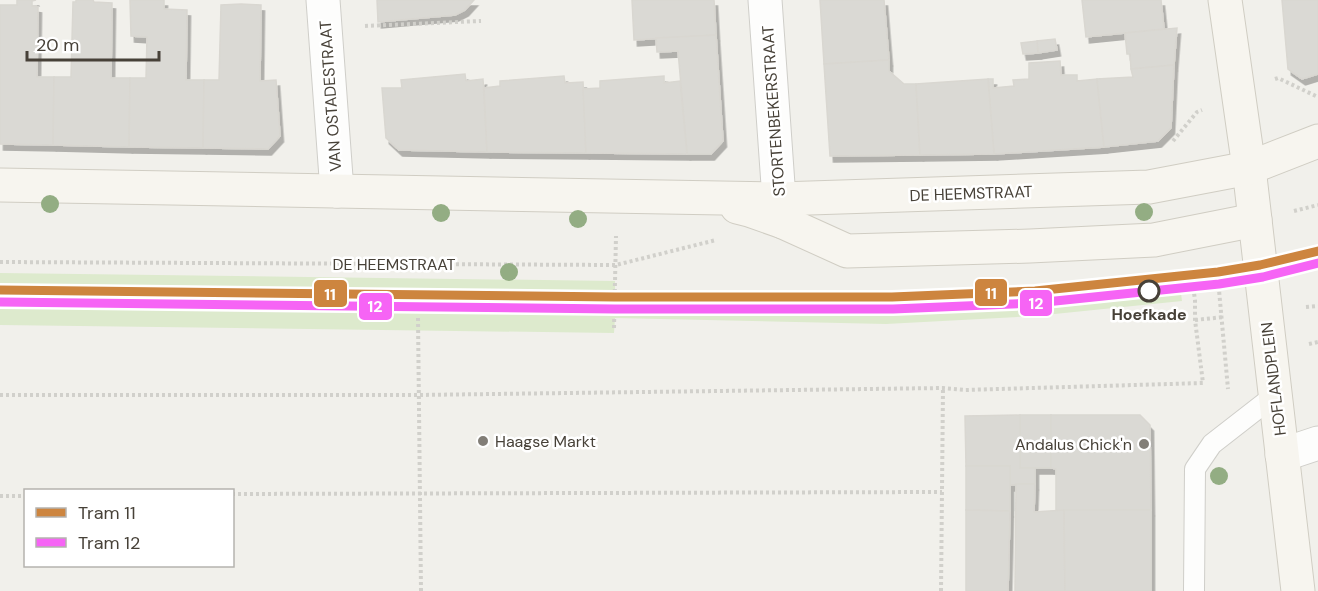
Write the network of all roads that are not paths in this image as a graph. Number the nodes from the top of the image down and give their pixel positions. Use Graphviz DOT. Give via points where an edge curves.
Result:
graph roads {
  1 [pos="765,0"];
  2 [pos="1225,0"];
  3 [pos="324,14"];
  4 [pos="1318,141"];
  5 [pos="1250,168"];
  6 [pos="0,185"];
  7 [pos="337,191"];
  8 [pos="781,211"];
  9 [pos="1255,220"];
  10 [pos="1275,395"];
  11 [pos="1318,443"];
  12 [pos="1282,455"];
  13 [pos="1194,591"];
  14 [pos="1298,591"];
  1 -- 8 [label="street, STORTENBEKERSTRAAT"];
  2 -- 5 [label="street"];
  3 -- 7 [label="street, VAN OSTADESTRAAT"];
  4 -- 5 [label="street, DE HEEMSTRAAT"];
  5 -- 8 [label="street, DE HEEMSTRAAT" via="1149,187"];
  5 -- 9 [label="street, HOFLANDPLEIN"];
  6 -- 7 [label="street, DE HEEMSTRAAT"];
  7 -- 8 [label="street, DE HEEMSTRAAT" via="691,197"];
  8 -- 9 [label="street, DE HEEMSTRAAT" via="847,251 1154,240"];
  9 -- 10 [label="street, HOFLANDPLEIN"];
  10 -- 12 [label="street, HOFLANDPLEIN"];
  10 -- 13 [label="lane" via="1212,444 1195,469"];
  11 -- 12 [label="street"];
  12 -- 14 [label="street, HOFLANDPLEIN"];
}
